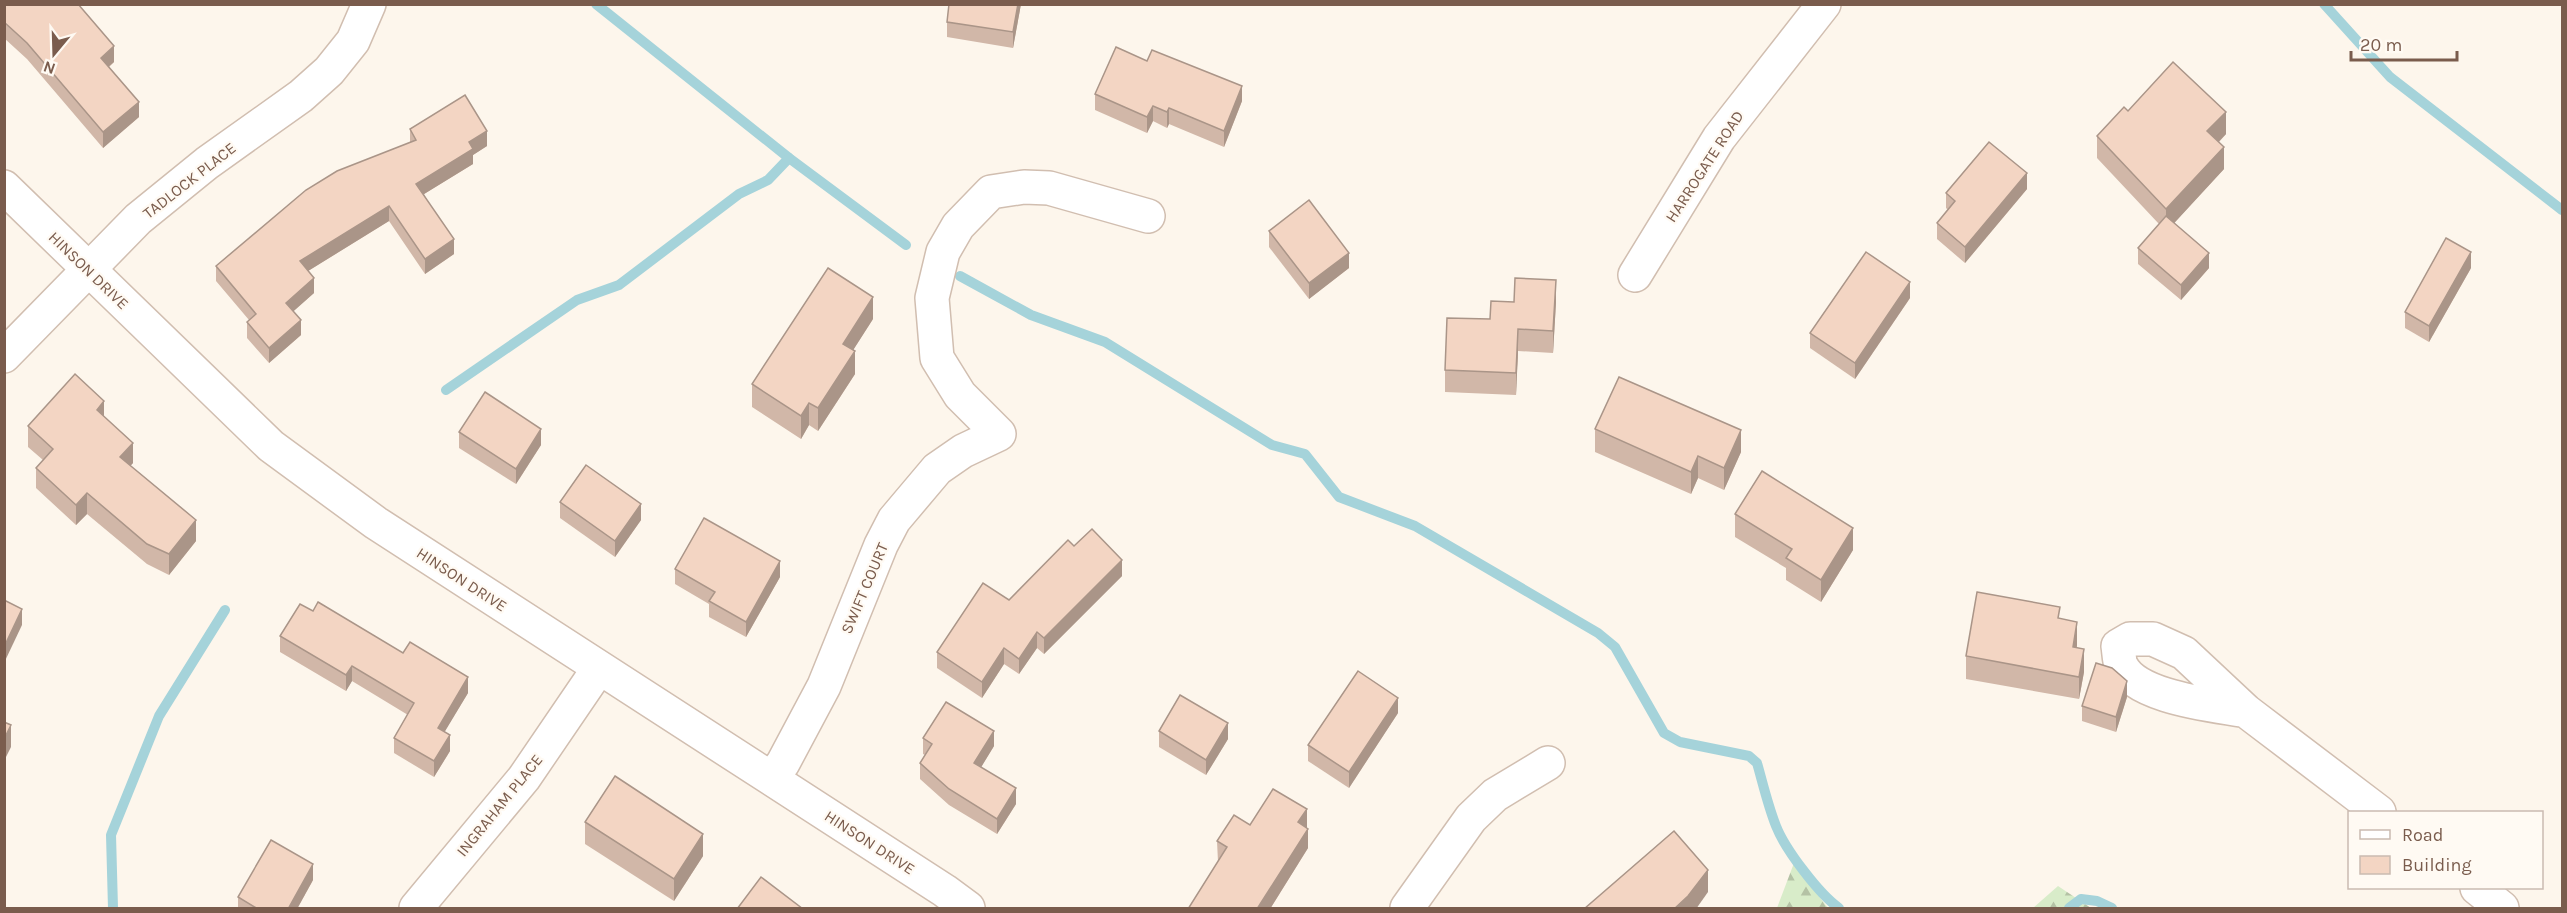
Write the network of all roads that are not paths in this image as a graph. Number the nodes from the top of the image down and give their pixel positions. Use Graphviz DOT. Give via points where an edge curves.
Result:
graph roads {
  1 [pos="1824,4"];
  2 [pos="369,5"];
  3 [pos="4,187"];
  4 [pos="1148,216"];
  5 [pos="90,270"];
  6 [pos="1635,275"];
  7 [pos="4,356"];
  8 [pos="599,668"];
  9 [pos="2246,711"];
  10 [pos="1548,763"];
  11 [pos="772,778"];
  12 [pos="2376,811"];
  13 [pos="2478,889"];
  14 [pos="416,909"];
  15 [pos="968,909"];
  16 [pos="1407,909"];
  17 [pos="2502,909"];
  1 -- 6 [label="street, HARROGATE ROAD" via="1719,138"];
  2 -- 5 [label="street, TADLOCK PLACE" via="353,41 329,71 138,219"];
  3 -- 5 [label="street, HINSON DRIVE"];
  4 -- 11 [label="street, SWIFT COURT" via="1049,188 1024,187 991,192 958,226 943,252 932,297 937,358 960,395 999,434 937,469 894,520 824,686"];
  5 -- 7 [label="street, TADLOCK PLACE"];
  5 -- 8 [label="street, HINSON DRIVE" via="271,446 376,523"];
  8 -- 11 [label="street, HINSON DRIVE"];
  8 -- 14 [label="street, INGRAHAM PLACE" via="524,778"];
  9 -- 12 [label="street"];
  10 -- 16 [label="street" via="1495,795 1471,818"];
  11 -- 15 [label="street, HINSON DRIVE"];
  13 -- 17 [label="street"];
}
